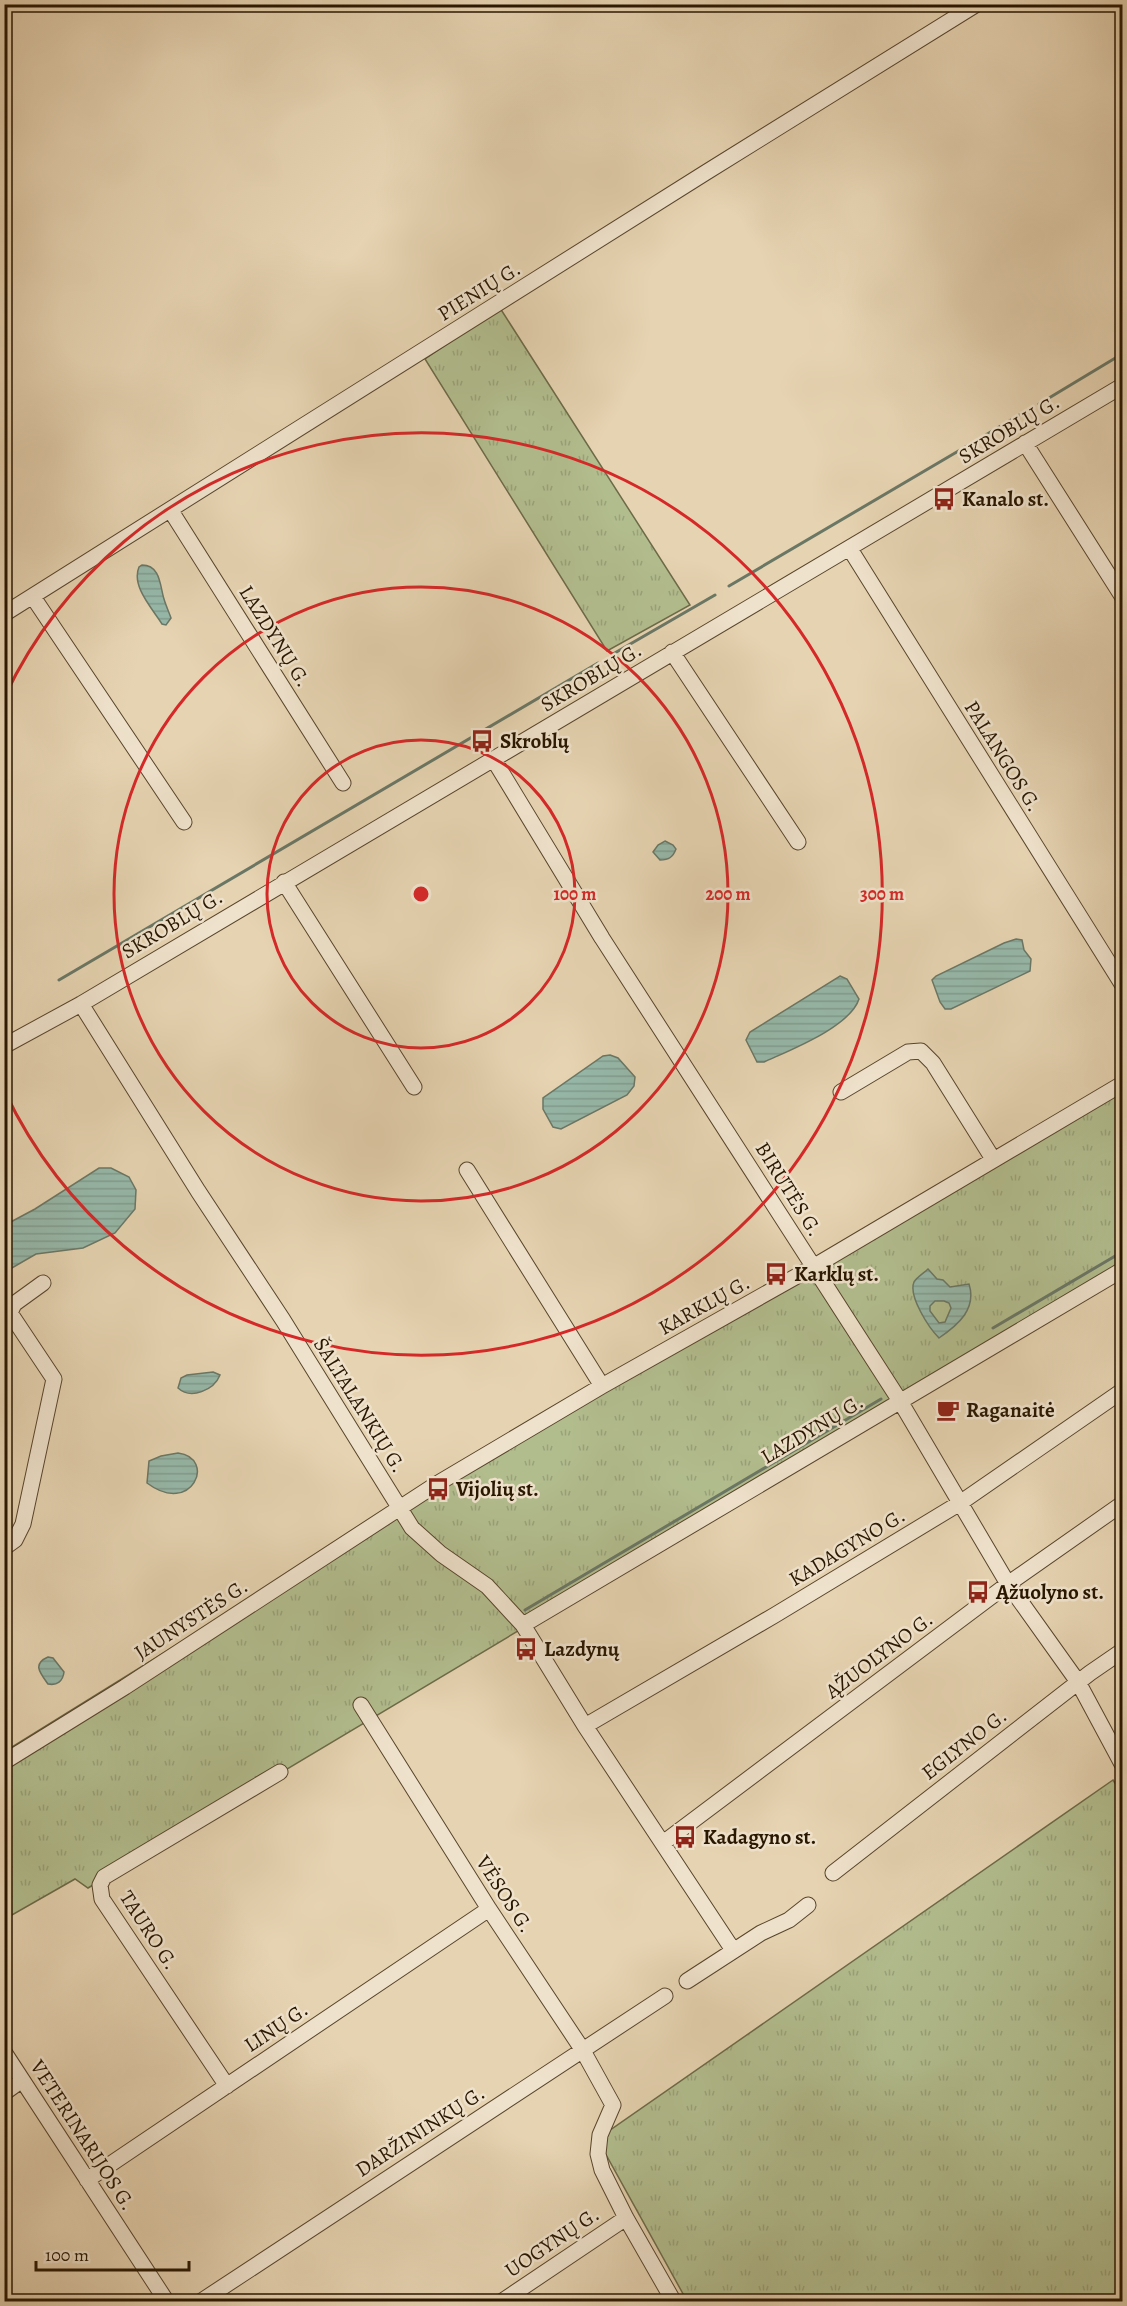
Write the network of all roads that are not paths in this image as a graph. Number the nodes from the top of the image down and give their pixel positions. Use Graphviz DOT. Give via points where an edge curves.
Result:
graph roads {
  1 [pos="977,4"];
  2 [pos="1122,386"];
  3 [pos="1025,443"];
  4 [pos="171,511"];
  5 [pos="850,549"];
  6 [pos="1122,596"];
  7 [pos="33,597"];
  8 [pos="4,614"];
  9 [pos="672,652"];
  10 [pos="494,760"];
  11 [pos="344,783"];
  12 [pos="184,822"];
  13 [pos="798,842"];
  14 [pos="284,882"];
  15 [pos="1122,984"];
  16 [pos="81,1004"];
  17 [pos="4,1046"];
  18 [pos="1122,1084"];
  19 [pos="414,1087"];
  20 [pos="841,1092"];
  21 [pos="993,1159"];
  22 [pos="467,1170"];
  23 [pos="813,1267"];
  24 [pos="1122,1270"];
  25 [pos="43,1283"];
  26 [pos="602,1386"];
  27 [pos="1122,1391"];
  28 [pos="900,1401"];
  29 [pos="960,1503"];
  30 [pos="1122,1504"];
  31 [pos="399,1508"];
  32 [pos="4,1548"];
  33 [pos="1008,1584"];
  34 [pos="523,1625"];
  35 [pos="1122,1651"];
  36 [pos="1078,1682"];
  37 [pos="361,1706"];
  38 [pos="585,1726"];
  39 [pos="4,1762"];
  40 [pos="1122,1764"];
  41 [pos="280,1772"];
  42 [pos="663,1843"];
  43 [pos="833,1873"];
  44 [pos="808,1905"];
  45 [pos="489,1909"];
  46 [pos="733,1950"];
  47 [pos="687,1981"];
  48 [pos="665,1996"];
  49 [pos="582,2049"];
  50 [pos="4,2052"];
  51 [pos="22,2080"];
  52 [pos="227,2086"];
  53 [pos="4,2093"];
  54 [pos="87,2180"];
  55 [pos="626,2218"];
  56 [pos="167,2301"];
  57 [pos="200,2301"];
  58 [pos="501,2301"];
  59 [pos="674,2301"];
  1 -- 4 [label="street, PIENIŲ G."];
  2 -- 3 [label="street, SKROBLŲ G."];
  3 -- 5 [label="street, SKROBLŲ G."];
  3 -- 6 [label="street"];
  4 -- 7 [label="street, PIENIŲ G."];
  4 -- 11 [label="street, LAZDYNŲ G."];
  5 -- 9 [label="street, SKROBLŲ G."];
  5 -- 15 [label="street, PALANGOS G."];
  7 -- 8 [label="street, PIENIŲ G."];
  7 -- 12 [label="street"];
  9 -- 10 [label="street, SKROBLŲ G."];
  9 -- 13 [label="street"];
  10 -- 14 [label="street, SKROBLŲ G."];
  10 -- 23 [label="street, BIRUTĖS G." via="602,938"];
  14 -- 16 [label="street, SKROBLŲ G."];
  14 -- 19 [label="street"];
  16 -- 17 [label="street, SKROBLŲ G."];
  16 -- 31 [label="street, ŠALTALANKIŲ G."];
  18 -- 21 [label="street, KARKLŲ G."];
  20 -- 21 [label="street" via="908,1052 921,1051 933,1063"];
  21 -- 23 [label="street, KARKLŲ G."];
  22 -- 26 [label="street"];
  23 -- 26 [label="street, KARKLŲ G."];
  23 -- 28 [label="street, BIRUTĖS G."];
  24 -- 28 [label="street, LAZDYNŲ G."];
  25 -- 32 [label="street" via="14,1304 10,1313 54,1379 23,1524 15,1539"];
  26 -- 31 [label="street, KARKLŲ G."];
  27 -- 29 [label="street, KADAGYNO G."];
  28 -- 29 [label="street, BIRUTĖS G."];
  28 -- 34 [label="street, LAZDYNŲ G."];
  29 -- 33 [label="street, BIRUTĖS G."];
  29 -- 38 [label="street, KADAGYNO G."];
  30 -- 33 [label="street, ĄŽUOLYNO G."];
  31 -- 34 [label="street, ŠALTALANKIŲ G." via="412,1528 487,1586"];
  31 -- 39 [label="street, JAUNYSTĖS G."];
  33 -- 36 [label="street, BIRUTĖS G."];
  33 -- 42 [label="street, ĄŽUOLYNO G."];
  34 -- 38 [label="street, ŠALTALANKIŲ G."];
  35 -- 36 [label="street, EGLYNO G."];
  36 -- 40 [label="street, BIRUTĖS G."];
  36 -- 43 [label="street, EGLYNO G."];
  37 -- 45 [label="street, VĖSOS G."];
  38 -- 42 [label="street, ŠALTALANKIŲ G."];
  41 -- 52 [label="street, TAURO G." via="104,1877 100,1885 102,1899"];
  42 -- 46 [label="street, ŠALTALANKIŲ G."];
  44 -- 46 [label="street" via="789,1920"];
  45 -- 49 [label="street, VĖSOS G."];
  45 -- 52 [label="street, LINŲ G."];
  46 -- 47 [label="street"];
  48 -- 49 [label="street, DARŽININKŲ G."];
  49 -- 55 [label="street, VĖSOS G." via="613,2105 600,2135 598,2154"];
  49 -- 57 [label="street, DARŽININKŲ G."];
  50 -- 51 [label="street, VETERINARIJOS G."];
  51 -- 53 [label="street"];
  51 -- 54 [label="street, VETERINARIJOS G."];
  52 -- 54 [label="street, LINŲ G."];
  54 -- 56 [label="street, VETERINARIJOS G."];
  55 -- 58 [label="street, UOGYNŲ G."];
  55 -- 59 [label="street"];
}
